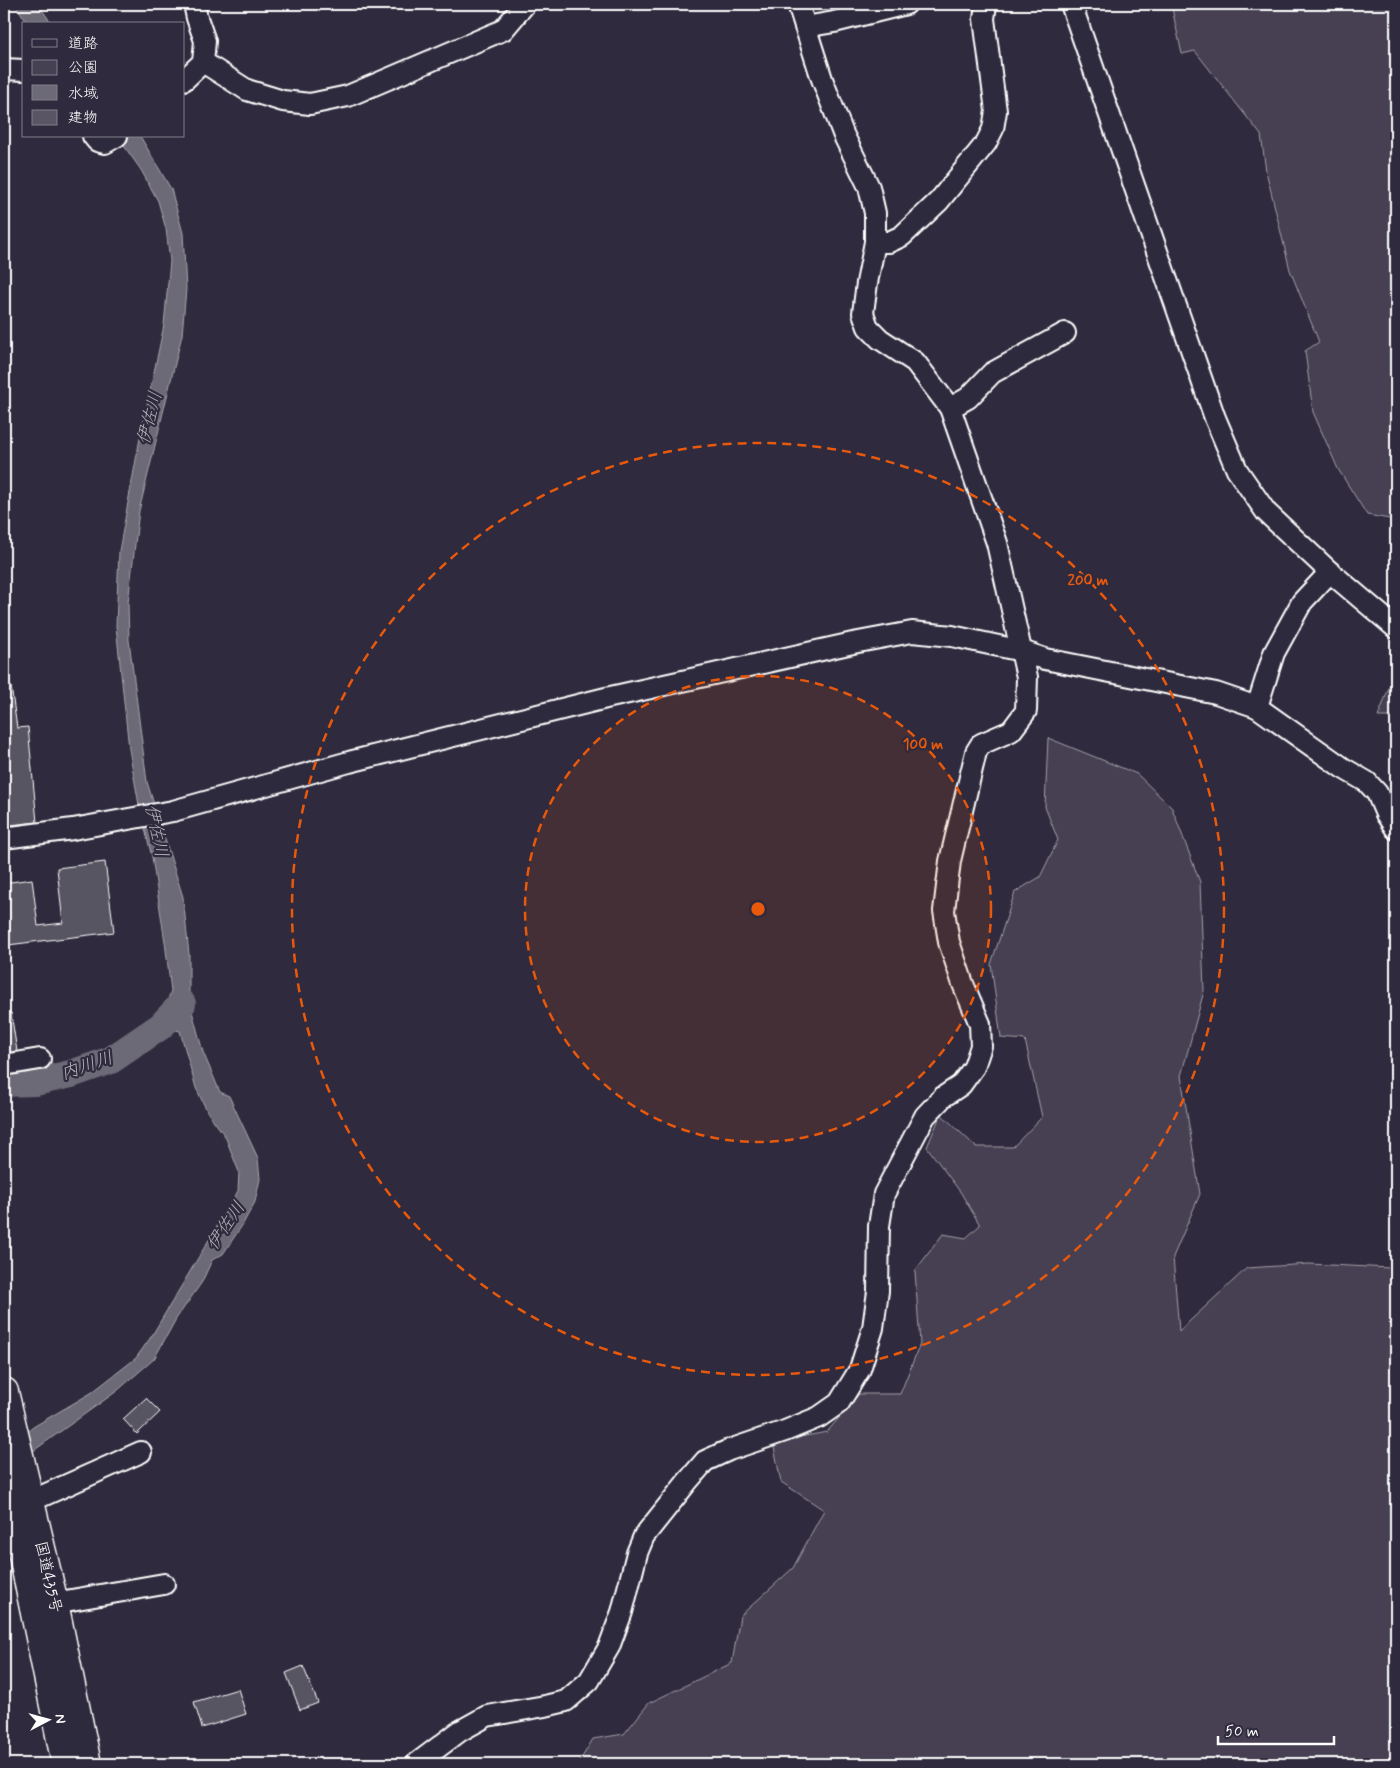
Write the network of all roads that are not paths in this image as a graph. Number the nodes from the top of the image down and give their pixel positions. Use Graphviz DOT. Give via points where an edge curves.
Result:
graph roads {
  1 [pos="194,4"];
  2 [pos="525,4"];
  3 [pos="798,4"];
  4 [pos="906,4"];
  5 [pos="986,4"];
  6 [pos="1071,4"];
  7 [pos="806,27"];
  8 [pos="203,62"];
  9 [pos="4,69"];
  10 [pos="22,70"];
  11 [pos="185,79"];
  12 [pos="875,242"];
  13 [pos="1065,333"];
  14 [pos="950,408"];
  15 [pos="1330,572"];
  16 [pos="1396,628"];
  17 [pos="1022,651"];
  18 [pos="1257,707"];
  19 [pos="1396,829"];
  20 [pos="4,838"];
  21 [pos="40,1059"];
  22 [pos="4,1065"];
  23 [pos="4,1392"];
  24 [pos="141,1452"];
  25 [pos="11,1473"];
  26 [pos="31,1501"];
  27 [pos="164,1584"];
  28 [pos="54,1603"];
  29 [pos="66,1764"];
  30 [pos="87,1764"];
  31 [pos="416,1764"];
  1 -- 8 [label="street" via="205,41"];
  2 -- 8 [label="street" via="503,30 348,96 310,104 282,101 247,90"];
  3 -- 7 [label="street"];
  4 -- 7 [label="street"];
  5 -- 12 [label="street" via="984,19 996,111 986,144 939,200 902,236 889,242"];
  6 -- 15 [label="street" via="1215,418 1237,470 1266,512"];
  7 -- 12 [label="street" via="844,136 869,187 875,213"];
  8 -- 11 [label="street"];
  9 -- 10 [label="street"];
  12 -- 14 [label="street" via="863,313 868,328 915,362"];
  13 -- 14 [label="street" via="992,373 968,398"];
  14 -- 17 [label="street" via="997,543"];
  15 -- 16 [label="street"];
  15 -- 18 [label="street" via="1302,602 1274,653"];
  17 -- 18 [label="street" via="1045,659 1216,693"];
  17 -- 20 [label="street" via="952,636 912,632 587,702 349,762 173,811"];
  17 -- 31 [label="street" via="1027,677 1026,711 1011,731 981,744 976,752 950,861 944,910 949,942 980,1024 981,1046 974,1067 962,1085 943,1097 925,1116 884,1194 879,1226 878,1292 873,1328 860,1369 839,1402 818,1417 705,1462 686,1482 644,1536 610,1646 589,1681 566,1701 487,1716 460,1731"];
  18 -- 19 [label="street" via="1367,782"];
  21 -- 22 [label="street"];
  23 -- 25 [label="highway, 国道435号" via="14,1431"];
  24 -- 26 [label="street"];
  25 -- 26 [label="highway, 国道435号"];
  25 -- 29 [label="highway, 国道435号" via="14,1516"];
  26 -- 28 [label="highway, 国道435号"];
  27 -- 28 [label="street"];
  28 -- 30 [label="highway, 国道435号"];
}
